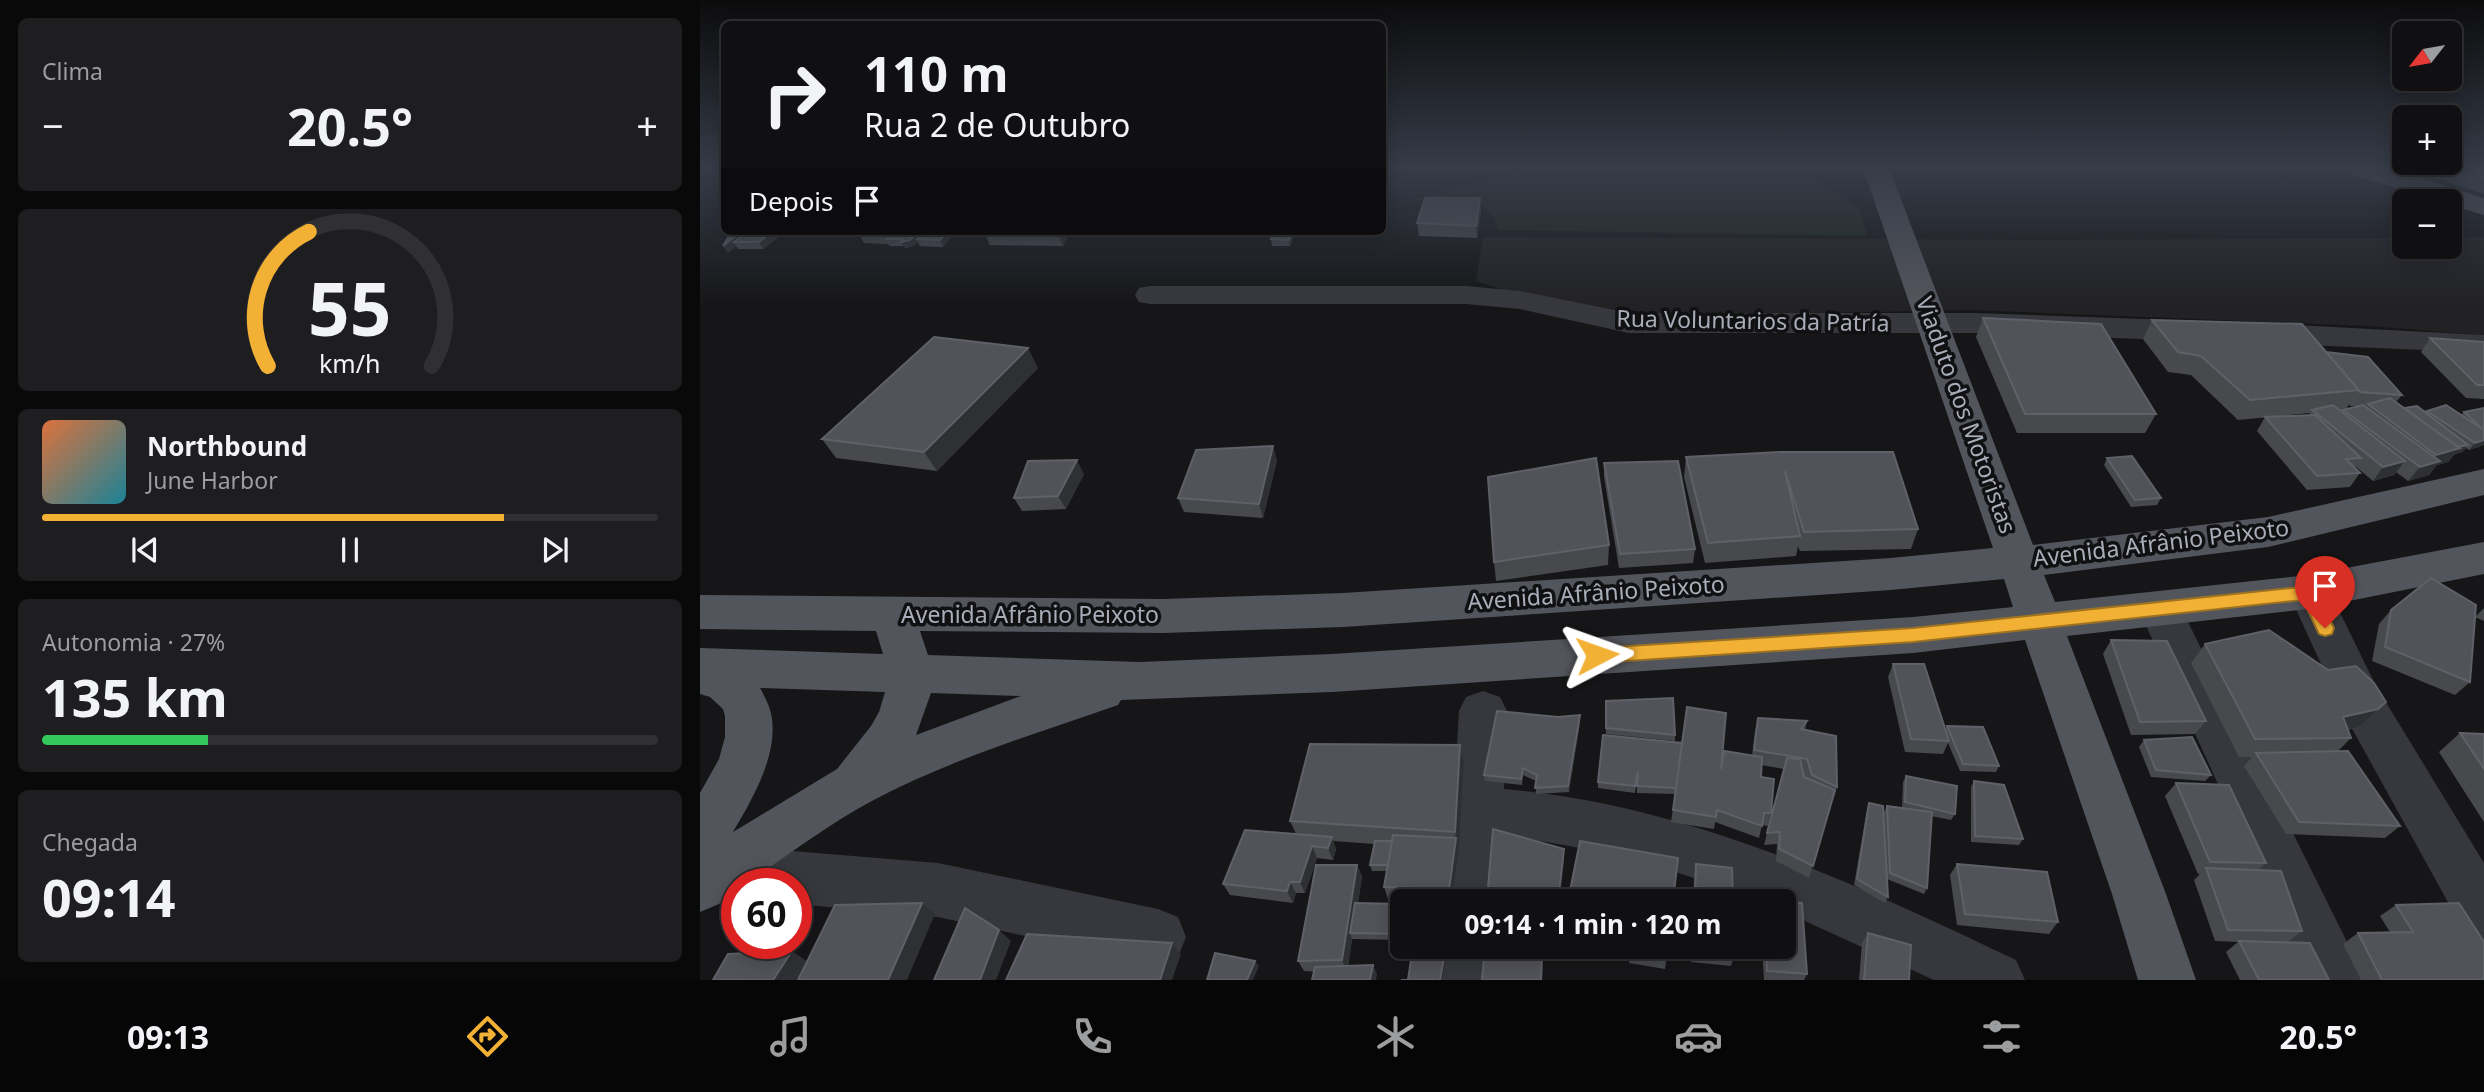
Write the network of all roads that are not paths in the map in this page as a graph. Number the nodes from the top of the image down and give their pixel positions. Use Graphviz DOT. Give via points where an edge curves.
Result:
graph roads {
  1 [pos="1893,214"];
  2 [pos="1150,295"];
  3 [pos="2484,345"];
  4 [pos="2484,482"];
  5 [pos="2484,558"];
  6 [pos="2309,592"];
  7 [pos="2160,608"];
  8 [pos="700,612"];
  9 [pos="891,614"];
  10 [pos="700,667"];
  11 [pos="910,674"];
  12 [pos="700,675"];
  13 [pos="1140,681"];
  14 [pos="1483,711"];
  15 [pos="852,786"];
  16 [pos="1478,810"];
  17 [pos="708,863"];
  18 [pos="1468,889"];
  19 [pos="2484,914"];
  20 [pos="1158,937"];
  21 [pos="1460,959"];
  22 [pos="1457,980"];
  23 [pos="1996,980"];
  24 [pos="2167,980"];
  25 [pos="2337,980"];
  1 -- 24 [label="main road, Viaduto dos Motoristas"];
  2 -- 3 [label="street, Rua Voluntarios da Patría" via="1488,295 1629,323 1976,323"];
  4 -- 9 [label="main road, Avenida Afrânio Peixoto" via="2268,532 1891,574 1343,610 1150,616"];
  5 -- 6 [label="main road"];
  6 -- 7 [label="main road"];
  6 -- 19 [label="street" via="2360,700"];
  7 -- 13 [label="main road" via="1913,635"];
  7 -- 25 [label="street"];
  8 -- 9 [label="main road, Avenida Afrânio Peixoto"];
  9 -- 11 [label="main road"];
  10 -- 11 [label="main road"];
  11 -- 13 [label="main road"];
  11 -- 15 [label="main road" via="909,699 900,723"];
  12 -- 17 [label="main road" via="726,683 743,701 750,723 747,750 721,807"];
  13 -- 15 [label="main road" via="1050,706"];
  14 -- 16 [label="street"];
  15 -- 17 [label="main road"];
  16 -- 18 [label="street"];
  16 -- 23 [label="street" via="1577,821 1675,848 1792,888"];
  17 -- 20 [label="street" via="757,874 938,890"];
  21 -- 22 [label="street"];
}
